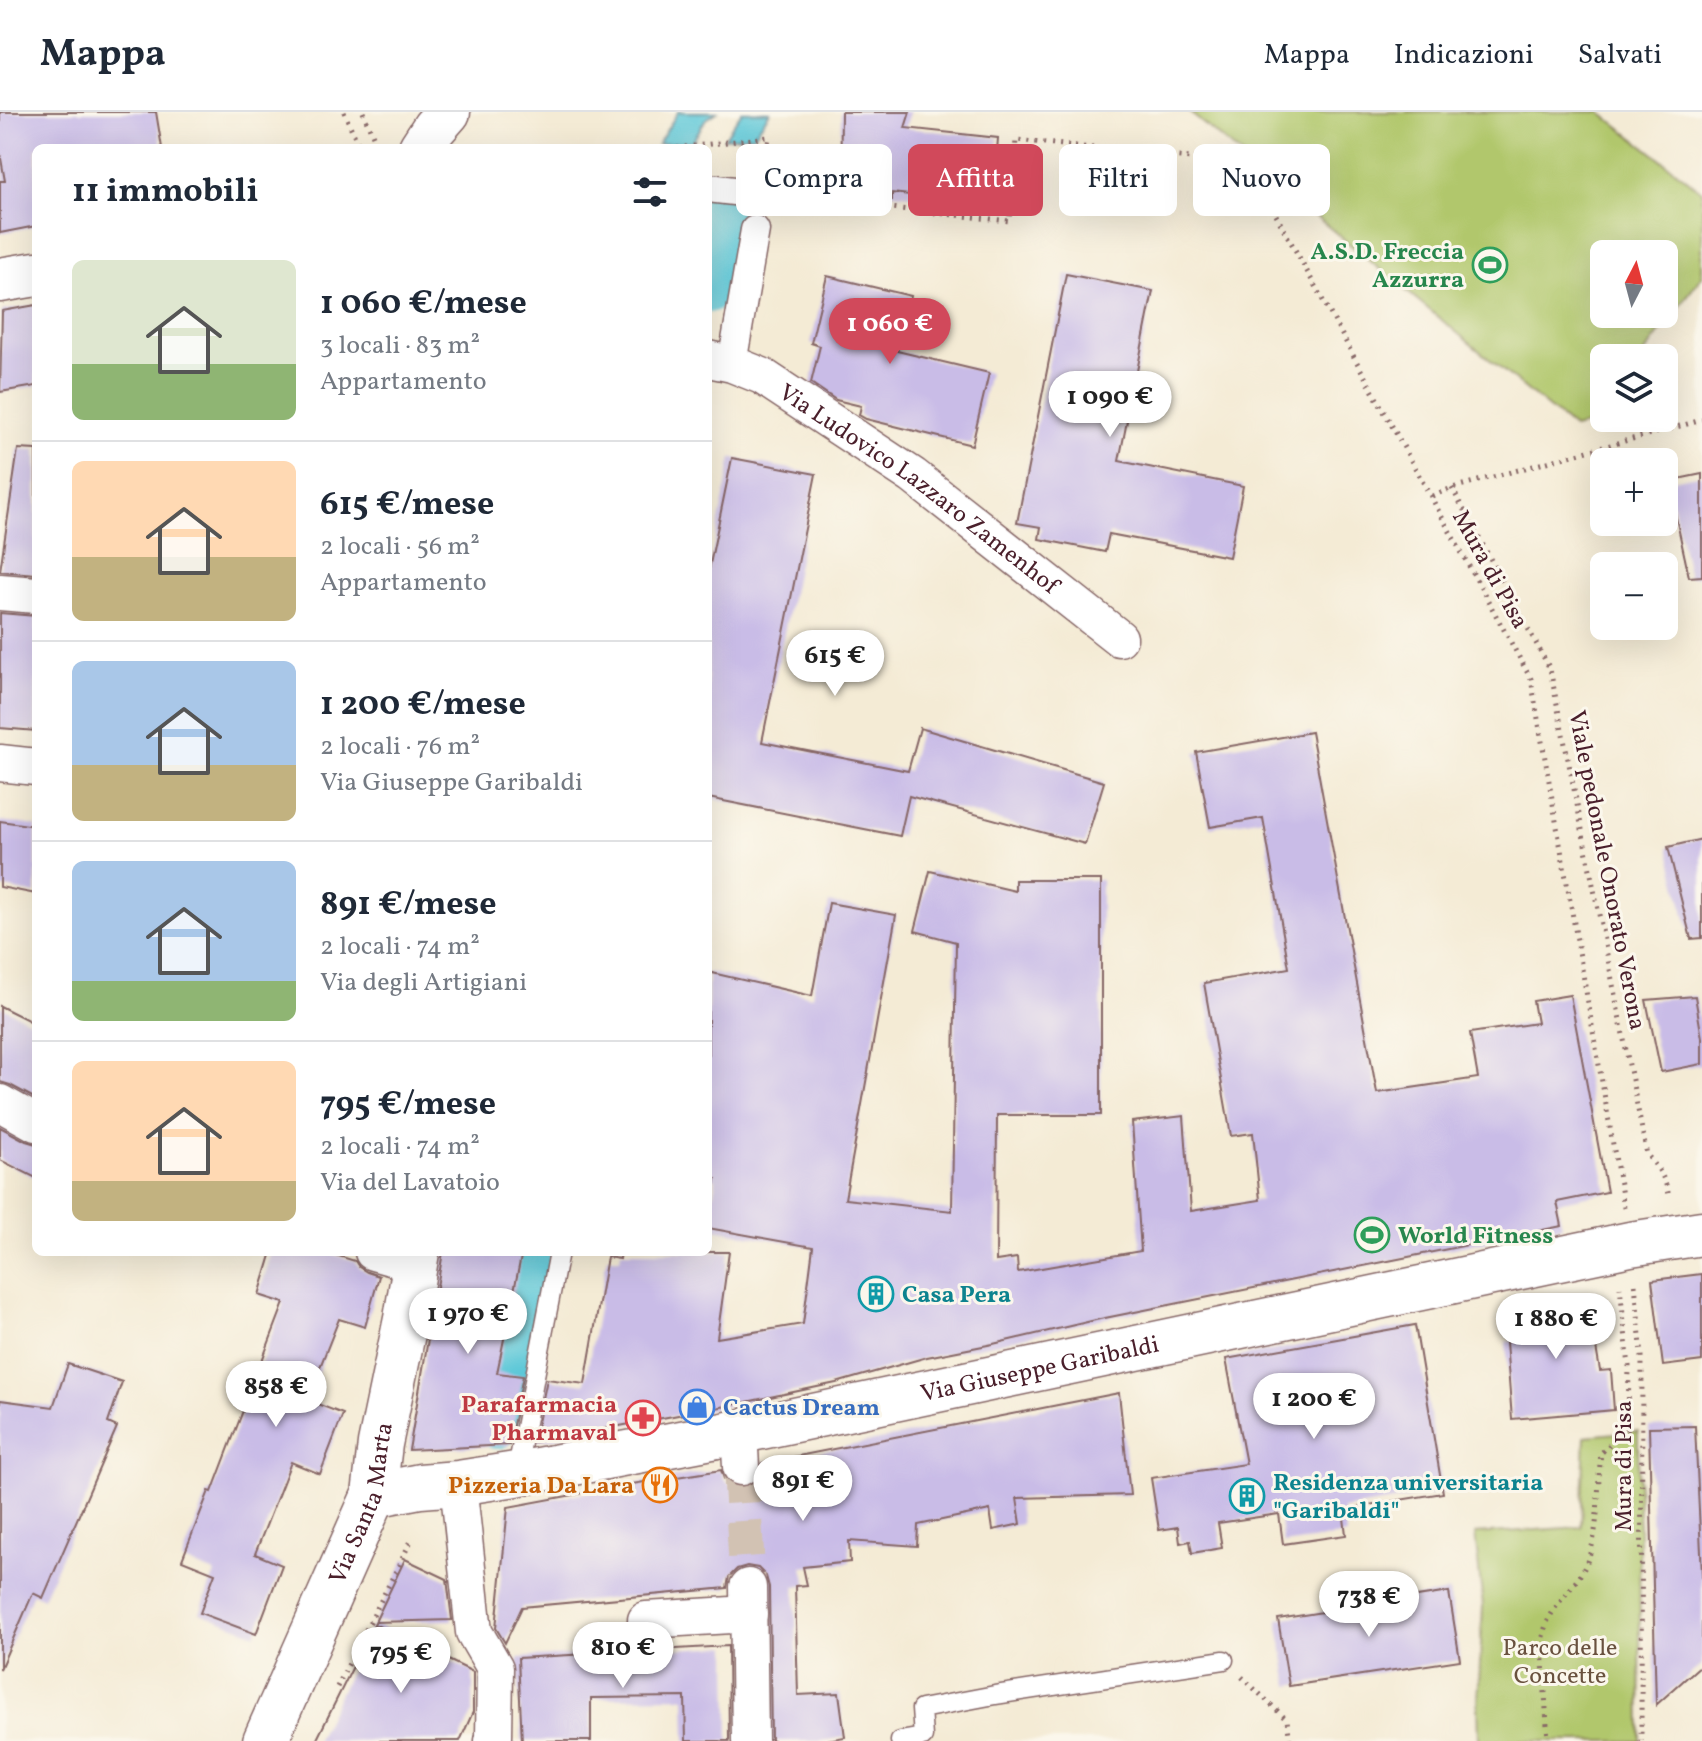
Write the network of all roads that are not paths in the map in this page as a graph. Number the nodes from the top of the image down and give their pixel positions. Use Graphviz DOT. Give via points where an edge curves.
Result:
graph roads {
  1 [pos="448,112"];
  2 [pos="424,144"];
  3 [pos="712,188"];
  4 [pos="736,191"];
  5 [pos="755,230"];
  6 [pos="32,275"];
  7 [pos="0,280"];
  8 [pos="718,361"];
  9 [pos="0,592"];
  10 [pos="32,595"];
  11 [pos="1119,638"];
  12 [pos="0,763"];
  13 [pos="32,767"];
  14 [pos="0,1103"];
  15 [pos="32,1121"];
  16 [pos="1694,1234"];
  17 [pos="558,1256"];
  18 [pos="416,1258"];
  19 [pos="516,1474"];
  20 [pos="458,1483"];
  21 [pos="374,1495"];
  22 [pos="646,1620"];
  23 [pos="1224,1660"];
  24 [pos="265,1741"];
  25 [pos="493,1741"];
  26 [pos="750,1741"];
  27 [pos="900,1741"];
  1 -- 2 [label="street"];
  3 -- 4 [label="street"];
  5 -- 8 [label="street"];
  6 -- 7 [label="street"];
  8 -- 11 [label="street, Via Ludovico Lazzaro Zamenhof" via="762,376 913,476"];
  9 -- 10 [label="street"];
  12 -- 13 [label="street"];
  14 -- 15 [label="street"];
  16 -- 19 [label="street, Via Giuseppe Garibaldi" via="1625,1259 740,1449"];
  17 -- 19 [label="lane"];
  18 -- 21 [label="street, Via Santa Marta"];
  19 -- 20 [label="street, Via Giuseppe Garibaldi"];
  20 -- 21 [label="street, Via Giuseppe Garibaldi"];
  20 -- 25 [label="street" via="474,1632 495,1668"];
  21 -- 24 [label="street, Via Santa Marta"];
  22 -- 26 [label="street" via="749,1601"];
  23 -- 27 [label="lane" via="921,1709 923,1737"];
}
